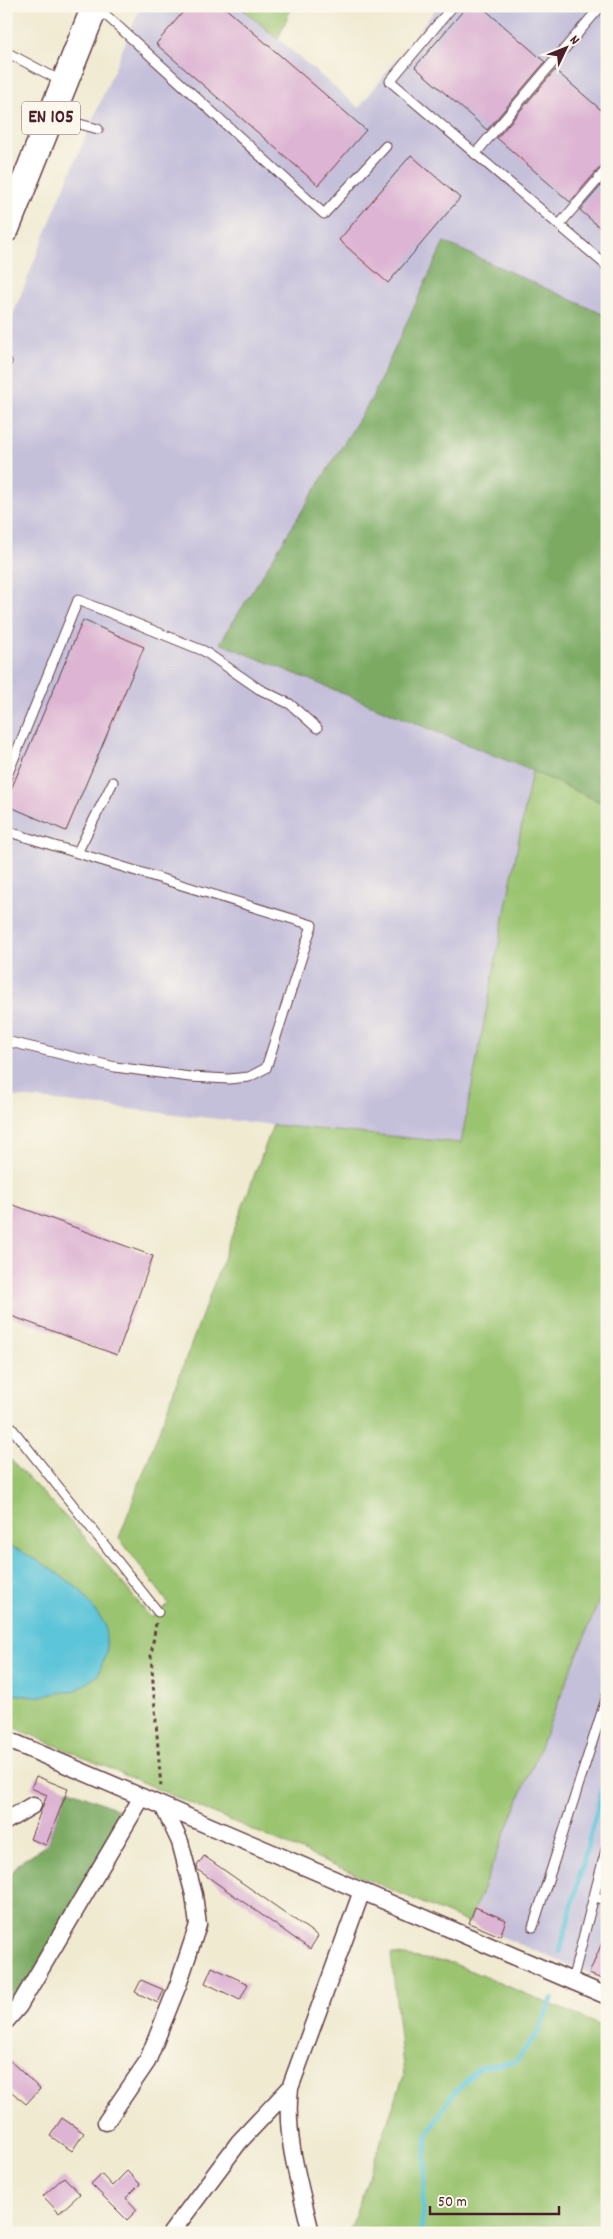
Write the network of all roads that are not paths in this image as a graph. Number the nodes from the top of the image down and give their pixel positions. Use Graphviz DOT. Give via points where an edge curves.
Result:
graph roads {
  1 [pos="95,6"];
  2 [pos="453,6"];
  3 [pos="601,6"];
  4 [pos="6,52"];
  5 [pos="64,83"];
  6 [pos="51,116"];
  7 [pos="98,129"];
  8 [pos="386,146"];
  9 [pos="475,154"];
  10 [pos="607,169"];
  11 [pos="559,225"];
  12 [pos="6,229"];
  13 [pos="607,266"];
  14 [pos="317,728"];
  15 [pos="6,778"];
  16 [pos="113,782"];
  17 [pos="6,831"];
  18 [pos="77,853"];
  19 [pos="6,1041"];
  20 [pos="6,1421"];
  21 [pos="158,1612"];
  22 [pos="607,1696"];
  23 [pos="6,1739"];
  24 [pos="142,1797"];
  25 [pos="33,1805"];
  26 [pos="163,1806"];
  27 [pos="6,1821"];
  28 [pos="607,1846"];
  29 [pos="362,1891"];
  30 [pos="594,1896"];
  31 [pos="607,1901"];
  32 [pos="533,1927"];
  33 [pos="572,1981"];
  34 [pos="607,1996"];
  35 [pos="6,2021"];
  36 [pos="290,2088"];
  37 [pos="106,2122"];
  38 [pos="171,2233"];
  39 [pos="311,2233"];
  1 -- 5 [label="main road, EN 105"];
  1 -- 8 [label="lane" via="324,214"];
  2 -- 9 [label="lane" via="390,81"];
  3 -- 9 [label="lane"];
  4 -- 5 [label="lane"];
  5 -- 6 [label="main road, EN 105"];
  6 -- 7 [label="lane"];
  6 -- 12 [label="main road, EN 105"];
  9 -- 11 [label="lane"];
  10 -- 11 [label="lane"];
  11 -- 13 [label="lane"];
  14 -- 15 [label="lane" via="290,704 259,689 204,651 78,600"];
  16 -- 18 [label="lane"];
  17 -- 18 [label="lane"];
  18 -- 19 [label="lane" via="312,926 266,1068 249,1077 190,1077 115,1067"];
  20 -- 21 [label="lane"];
  22 -- 32 [label="lane"];
  23 -- 24 [label="street"];
  24 -- 26 [label="street"];
  24 -- 35 [label="street" via="20,2006"];
  25 -- 27 [label="street"];
  26 -- 29 [label="street"];
  26 -- 37 [label="street" via="180,1842 198,1925 178,1986 147,2062"];
  28 -- 30 [label="lane"];
  29 -- 33 [label="street"];
  29 -- 36 [label="street"];
  30 -- 31 [label="lane"];
  30 -- 33 [label="lane"];
  33 -- 34 [label="street"];
  36 -- 38 [label="street" via="240,2142"];
  36 -- 39 [label="street" via="287,2112 293,2157"];
}
